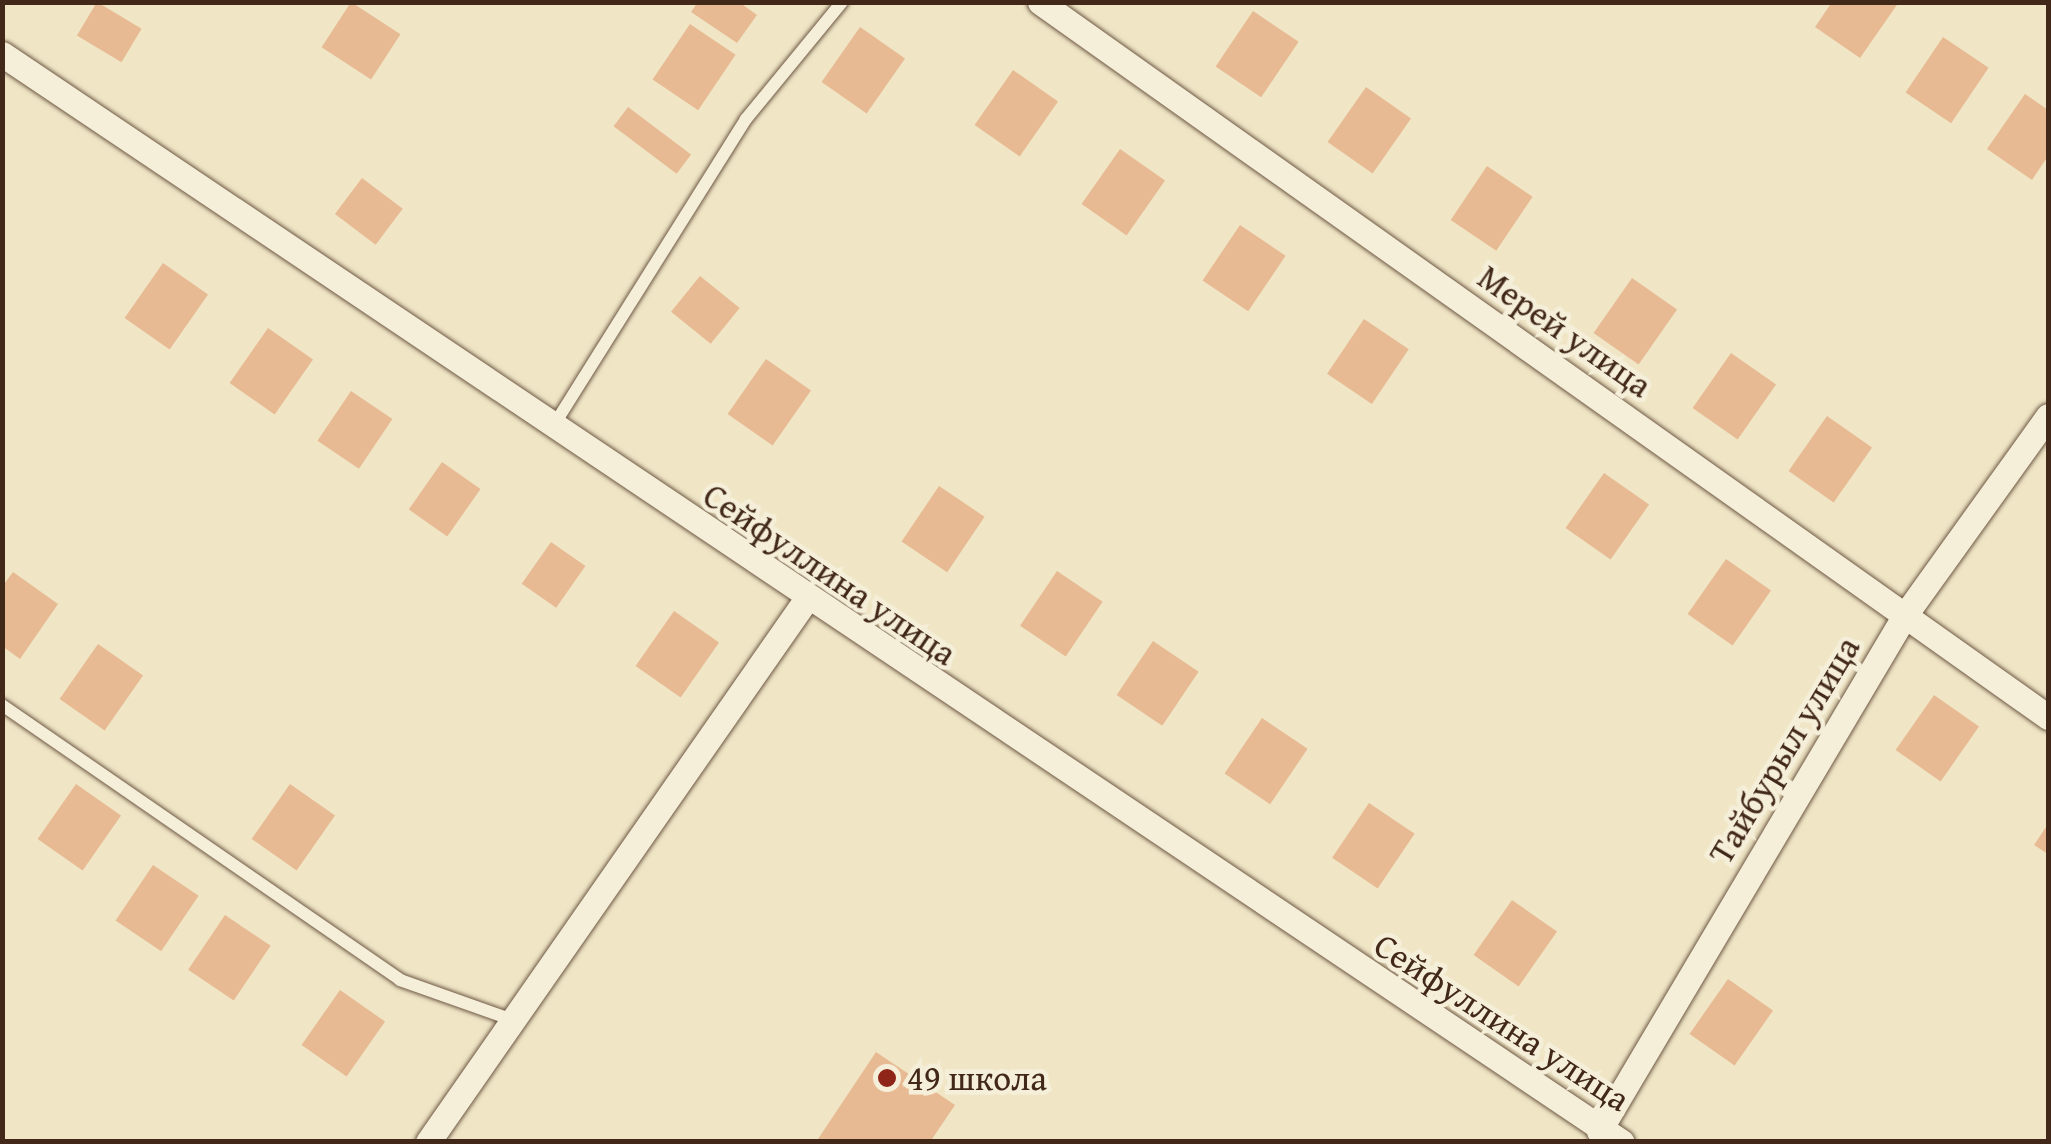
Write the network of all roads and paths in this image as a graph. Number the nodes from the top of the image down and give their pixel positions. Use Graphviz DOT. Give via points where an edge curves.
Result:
graph roads {
  1 [pos="842,2"];
  2 [pos="1040,2"];
  3 [pos="5,62"];
  4 [pos="2048,416"];
  5 [pos="553,427"];
  6 [pos="805,600"];
  7 [pos="1905,615"];
  8 [pos="2,705"];
  9 [pos="2048,717"];
  10 [pos="513,1020"];
  11 [pos="1604,1138"];
  12 [pos="428,1142"];
  1 -- 5 [label="lane" via="746,119"];
  2 -- 7 [label="street, Мерей улица"];
  3 -- 5 [label="street, Сейфуллина улица"];
  4 -- 7 [label="street, Тайбурыл улица"];
  5 -- 6 [label="street, Сейфуллина улица"];
  6 -- 10 [label="street"];
  6 -- 11 [label="street, Сейфуллина улица"];
  7 -- 9 [label="street, Мерей улица"];
  7 -- 11 [label="street, Тайбурыл улица"];
  8 -- 10 [label="lane" via="400,980"];
  10 -- 12 [label="street"];
}
